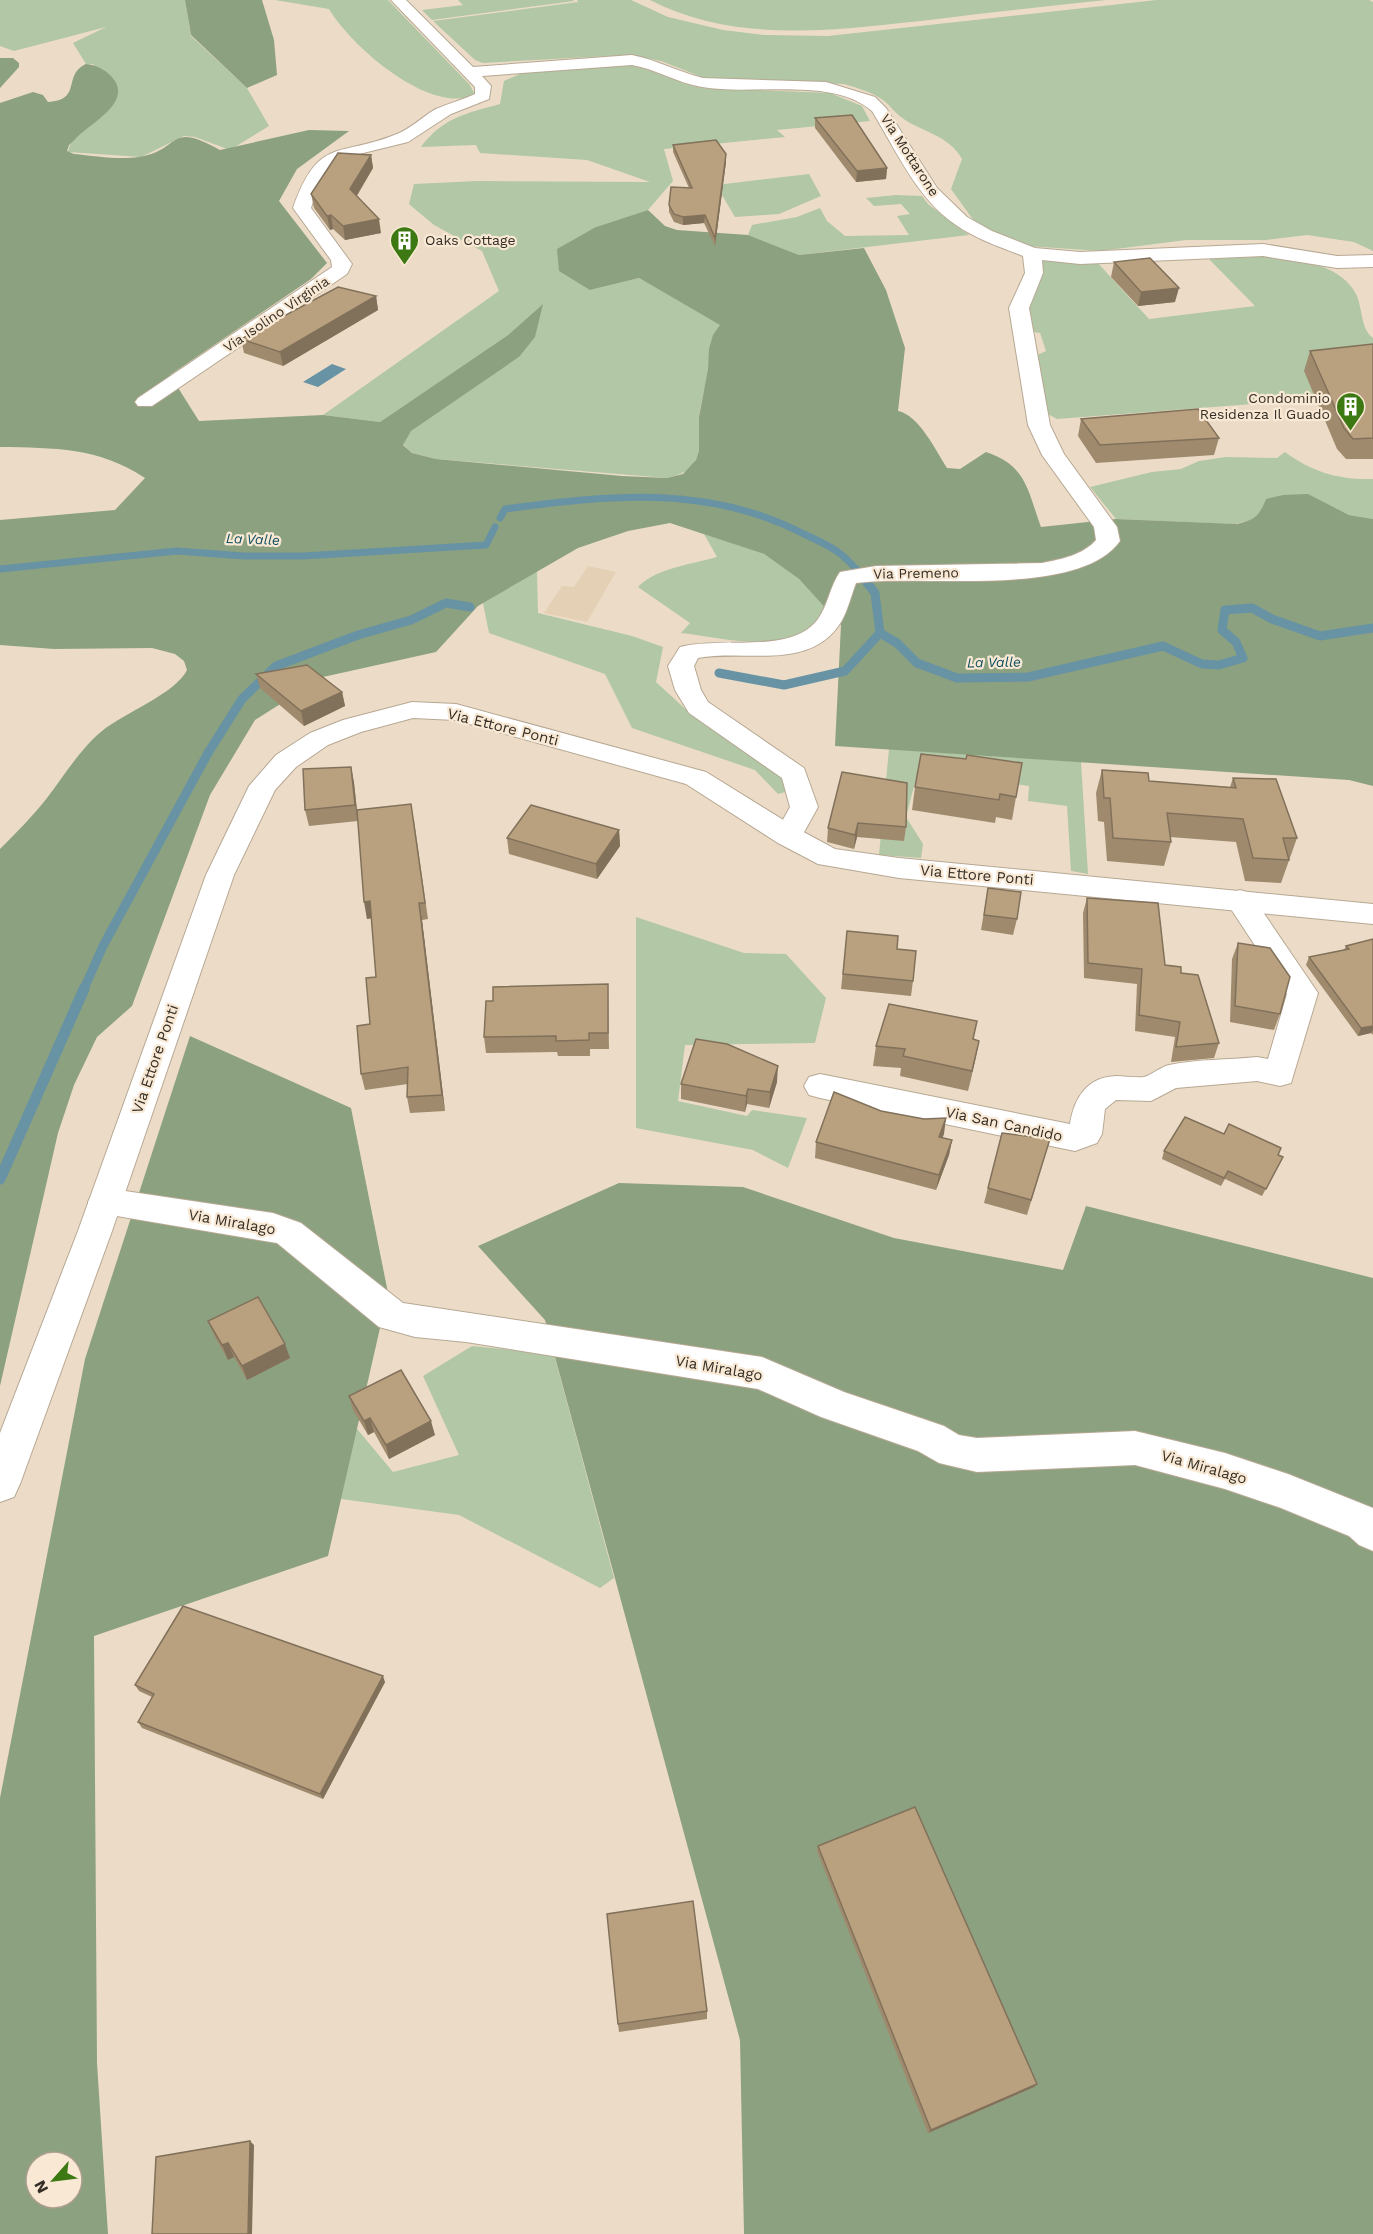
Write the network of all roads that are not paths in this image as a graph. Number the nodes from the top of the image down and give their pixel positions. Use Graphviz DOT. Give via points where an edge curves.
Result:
graph roads {
  1 [pos="398,0"];
  2 [pos="470,72"];
  3 [pos="1032,253"];
  4 [pos="1373,261"];
  5 [pos="145,402"];
  6 [pos="788,836"];
  7 [pos="1240,900"];
  8 [pos="1373,914"];
  9 [pos="820,1086"];
  10 [pos="105,1202"];
  11 [pos="0,1484"];
  12 [pos="1373,1532"];
  1 -- 2 [label="street"];
  2 -- 3 [label="street, Via Mottarone" via="632,60 703,83 826,87 854,94 878,108 930,191 961,221"];
  2 -- 5 [label="street, Via Isolino Virginia" via="483,86 483,96 446,110 404,137 329,157 319,169 302,208 340,259 340,270"];
  3 -- 4 [label="street, Via Mottarone" via="1101,258 1263,250 1337,262"];
  3 -- 6 [label="street, Via Premeno" via="1034,273 1019,308 1039,425 1053,455 1105,526 1108,541 1096,554 1036,570 854,578 827,623 808,642 780,650 705,647 689,652 681,666 698,707 795,774 804,807"];
  6 -- 7 [label="street, Via Ettore Ponti" via="828,857 887,866"];
  6 -- 10 [label="street, Via Ettore Ponti" via="696,778 456,712 412,710 352,726 319,740 286,761 263,786 220,875"];
  7 -- 8 [label="street, Via Ettore Ponti"];
  7 -- 9 [label="street, Via San Candido" via="1302,993 1280,1074 1257,1069 1169,1077 1151,1089 1113,1088 1097,1095 1089,1106 1085,1134 1075,1138"];
  10 -- 11 [label="street, Via Ettore Ponti"];
  10 -- 12 [label="street, Via Miralago" via="273,1227 289,1233 392,1316 415,1322 762,1373 834,1405 930,1438 953,1451 977,1455 1135,1448 1288,1492 1363,1523"];
}
